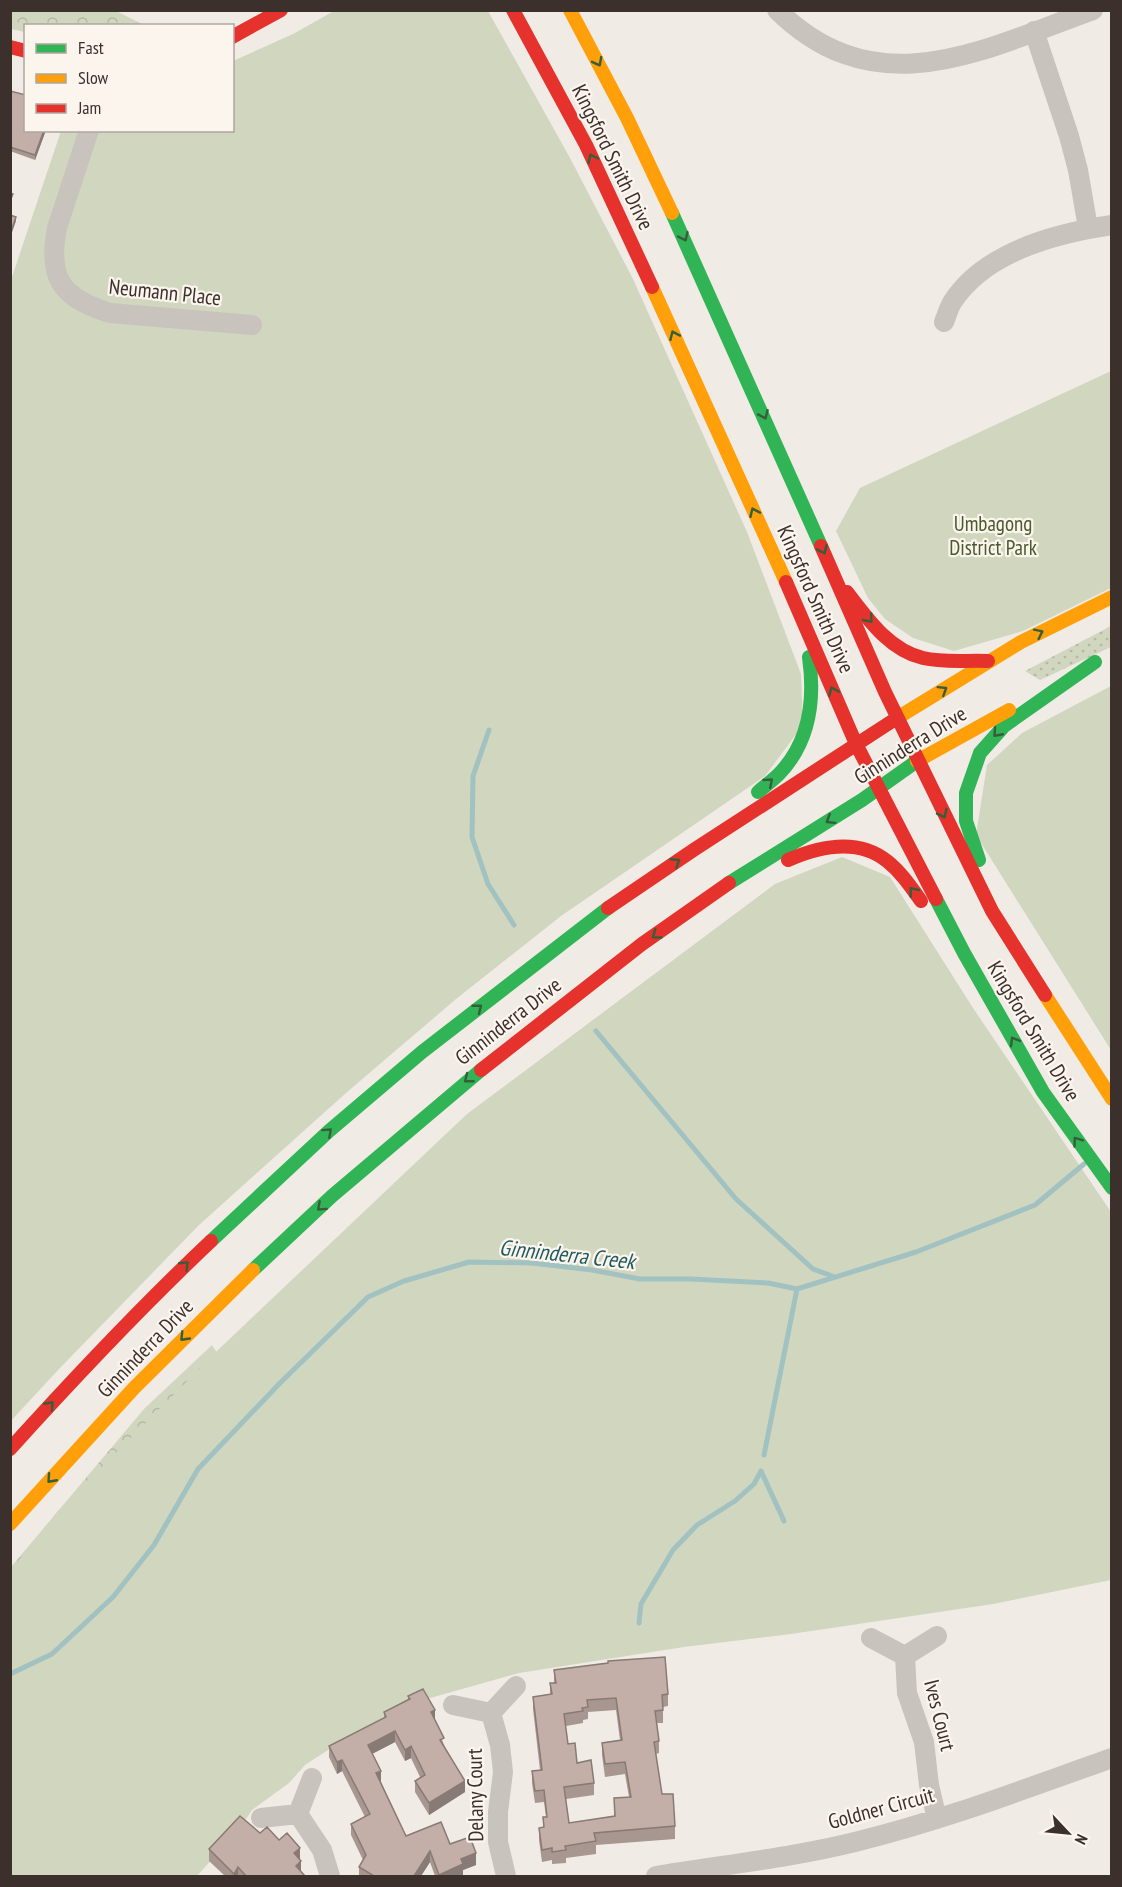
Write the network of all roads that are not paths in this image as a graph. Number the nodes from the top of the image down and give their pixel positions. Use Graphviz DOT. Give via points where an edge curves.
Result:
graph roads {
  1 [pos="281,10"];
  2 [pos="506,10"];
  3 [pos="513,10"];
  4 [pos="570,10"];
  5 [pos="777,10"];
  6 [pos="1093,10"];
  7 [pos="1034,31"];
  8 [pos="236,36"];
  9 [pos="529,38"];
  10 [pos="88,132"];
  11 [pos="1112,225"];
  12 [pos="1088,228"];
  13 [pos="944,322"];
  14 [pos="252,325"];
  15 [pos="833,573"];
  16 [pos="1112,597"];
  17 [pos="801,616"];
  18 [pos="1112,654"];
  19 [pos="988,661"];
  20 [pos="1095,662"];
  21 [pos="897,718"];
  22 [pos="856,744"];
  23 [pos="917,761"];
  24 [pos="879,788"];
  25 [pos="695,849"];
  26 [pos="703,900"];
  27 [pos="992,911"];
  28 [pos="964,953"];
  29 [pos="1112,1100"];
  30 [pos="1112,1188"];
  31 [pos="10,1449"];
  32 [pos="10,1524"];
  33 [pos="937,1636"];
  34 [pos="871,1638"];
  35 [pos="905,1656"];
  36 [pos="516,1686"];
  37 [pos="453,1705"];
  38 [pos="491,1713"];
  39 [pos="1112,1758"];
  40 [pos="312,1778"];
  41 [pos="298,1814"];
  42 [pos="261,1818"];
  43 [pos="937,1819"];
  44 [pos="330,1876"];
  45 [pos="506,1876"];
  46 [pos="656,1876"];
  1 -- 8 [label="main road"];
  2 -- 9 [label="main road"];
  3 -- 9 [label="main road, Kingsford Smith Drive"];
  4 -- 15 [label="main road, Kingsford Smith Drive, one-way" via="693,256"];
  5 -- 7 [label="street" via="822,45 886,64 908,65 963,56"];
  6 -- 7 [label="street"];
  7 -- 12 [label="street" via="1069,136"];
  17 -- 9 [label="main road, Kingsford Smith Drive, one-way" via="586,145"];
  10 -- 14 [label="street, Neumann Place" via="54,244 55,273 66,289 91,307 110,313"];
  11 -- 12 [label="street"];
  12 -- 13 [label="street" via="1049,238 988,267 953,301"];
  15 -- 19 [label="main road, one-way" via="877,629 901,649 921,658"];
  15 -- 21 [label="main road, Kingsford Smith Drive"];
  19 -- 16 [label="main road, Ginninderra Drive, one-way"];
  22 -- 17 [label="main road, Kingsford Smith Drive, one-way"];
  25 -- 17 [label="main road, one-way" via="779,774 804,737 813,693"];
  18 -- 20 [label="main road, Ginninderra Drive"];
  21 -- 19 [label="main road, Ginninderra Drive, one-way"];
  20 -- 23 [label="main road, Ginninderra Drive"];
  20 -- 27 [label="main road, one-way" via="1004,726 980,753 966,793 966,821"];
  21 -- 22 [label="main road, Ginninderra Drive"];
  21 -- 23 [label="main road, Kingsford Smith Drive"];
  22 -- 24 [label="main road, Kingsford Smith Drive"];
  22 -- 25 [label="main road, Ginninderra Drive"];
  23 -- 24 [label="main road, Ginninderra Drive"];
  23 -- 27 [label="main road, Kingsford Smith Drive, one-way"];
  24 -- 26 [label="main road, Ginninderra Drive, one-way"];
  24 -- 28 [label="main road, Kingsford Smith Drive"];
  31 -- 25 [label="main road, Ginninderra Drive, one-way" via="164,1285 329,1131 422,1052 592,919"];
  28 -- 26 [label="main road, one-way" via="893,867 880,856 852,847 821,847 804,852"];
  26 -- 32 [label="main road, Ginninderra Drive, one-way" via="470,1077 373,1160 197,1323"];
  27 -- 29 [label="main road, Kingsford Smith Drive"];
  30 -- 28 [label="main road, Kingsford Smith Drive, one-way" via="1043,1092"];
  33 -- 35 [label="street, Ives Court"];
  34 -- 35 [label="street, Ives Court"];
  35 -- 43 [label="street, Ives Court" via="907,1693 924,1743"];
  36 -- 38 [label="street"];
  37 -- 38 [label="street"];
  38 -- 45 [label="street, Delany Court" via="503,1772 498,1842"];
  39 -- 43 [label="street, Goldner Circuit"];
  40 -- 41 [label="street"];
  41 -- 42 [label="street"];
  41 -- 44 [label="street" via="322,1850"];
  43 -- 46 [label="street, Goldner Circuit" via="854,1842"];
}
